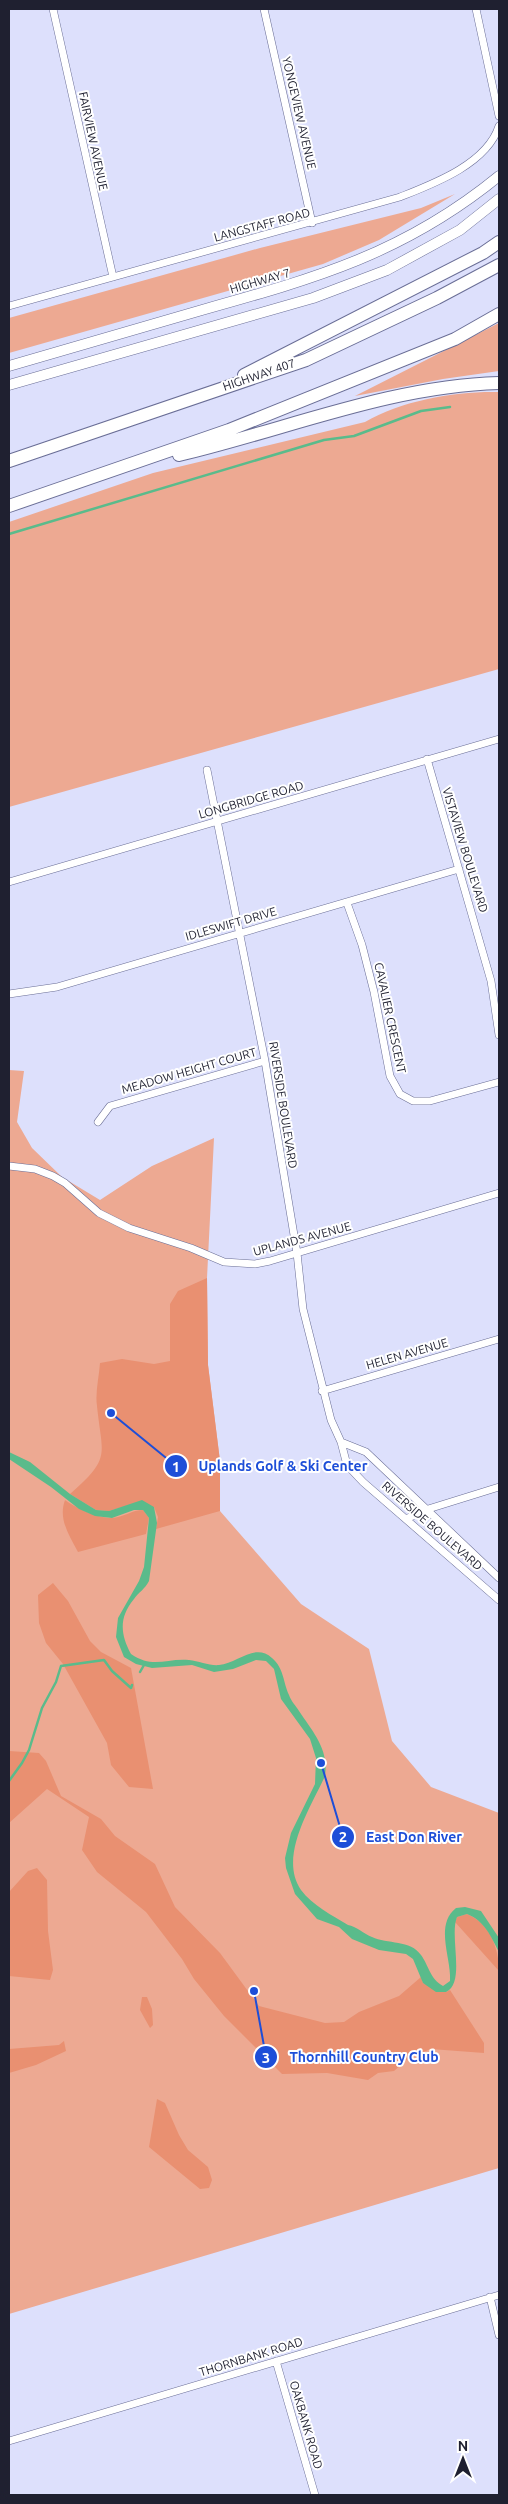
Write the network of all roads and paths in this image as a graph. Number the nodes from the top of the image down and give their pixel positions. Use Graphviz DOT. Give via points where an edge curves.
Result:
graph roads {
  1 [pos="53,9"];
  2 [pos="264,9"];
  3 [pos="476,9"];
  4 [pos="499,116"];
  5 [pos="499,126"];
  6 [pos="499,176"];
  7 [pos="499,199"];
  8 [pos="312,223"];
  9 [pos="499,242"];
  10 [pos="499,265"];
  11 [pos="113,277"];
  12 [pos="9,306"];
  13 [pos="499,314"];
  14 [pos="9,366"];
  15 [pos="499,383"];
  16 [pos="9,385"];
  17 [pos="217,390"];
  18 [pos="9,461"];
  19 [pos="111,472"];
  20 [pos="9,506"];
  21 [pos="499,739"];
  22 [pos="427,759"];
  23 [pos="207,770"];
  24 [pos="218,822"];
  25 [pos="459,868"];
  26 [pos="9,882"];
  27 [pos="348,903"];
  28 [pos="240,933"];
  29 [pos="9,994"];
  30 [pos="499,1035"];
  31 [pos="265,1061"];
  32 [pos="499,1082"];
  33 [pos="98,1122"];
  34 [pos="9,1166"];
  35 [pos="499,1193"];
  36 [pos="297,1253"];
  37 [pos="499,1339"];
  38 [pos="322,1391"];
  39 [pos="341,1442"];
  40 [pos="499,1487"];
  41 [pos="425,1510"];
  42 [pos="406,1520"];
  43 [pos="499,1578"];
  44 [pos="499,1600"];
  45 [pos="499,2294"];
  46 [pos="490,2298"];
  47 [pos="499,2336"];
  48 [pos="276,2361"];
  49 [pos="9,2441"];
  50 [pos="315,2495"];
  1 -- 11 [label="street, FAIRVIEW AVENUE"];
  2 -- 8 [label="street, YONGEVIEW AVENUE"];
  3 -- 4 [label="street"];
  5 -- 8 [label="street, LANGSTAFF ROAD" via="481,153 440,182 400,198"];
  6 -- 14 [label="main road, HIGHWAY 7" via="471,199 415,234 336,270"];
  7 -- 16 [label="main road" via="460,230 387,270 332,291"];
  8 -- 11 [label="street, LANGSTAFF ROAD"];
  9 -- 17 [label="highway"];
  10 -- 17 [label="highway, HIGHWAY 407" via="306,360"];
  11 -- 12 [label="street, LANGSTAFF ROAD"];
  13 -- 19 [label="highway" via="446,343 229,430"];
  15 -- 19 [label="highway" via="407,393"];
  17 -- 18 [label="highway, HIGHWAY 407"];
  19 -- 20 [label="highway"];
  21 -- 22 [label="street, LONGBRIDGE ROAD"];
  22 -- 24 [label="street, LONGBRIDGE ROAD"];
  22 -- 25 [label="street, VISTAVIEW BOULEVARD"];
  23 -- 24 [label="street, RIVERSIDE BOULEVARD"];
  24 -- 26 [label="street, LONGBRIDGE ROAD"];
  24 -- 28 [label="street, RIVERSIDE BOULEVARD"];
  25 -- 27 [label="street, IDLESWIFT DRIVE"];
  25 -- 30 [label="street, VISTAVIEW BOULEVARD" via="491,981"];
  27 -- 28 [label="street, IDLESWIFT DRIVE"];
  27 -- 32 [label="street, CAVALIER CRESCENT" via="374,992 390,1076 400,1094 413,1101 430,1102"];
  28 -- 29 [label="street, IDLESWIFT DRIVE" via="57,987"];
  28 -- 31 [label="street, RIVERSIDE BOULEVARD"];
  31 -- 33 [label="street, MEADOW HEIGHT COURT" via="110,1106"];
  31 -- 36 [label="street, RIVERSIDE BOULEVARD"];
  34 -- 36 [label="street, UPLANDS AVENUE" via="53,1176 111,1220 224,1262 254,1264"];
  35 -- 36 [label="street, UPLANDS AVENUE"];
  36 -- 38 [label="street, RIVERSIDE BOULEVARD" via="303,1309"];
  37 -- 38 [label="street, HELEN AVENUE"];
  38 -- 39 [label="street, RIVERSIDE BOULEVARD"];
  39 -- 41 [label="street, RIVERSIDE BOULEVARD" via="366,1452"];
  39 -- 42 [label="street, RIVERSIDE BOULEVARD" via="347,1465"];
  40 -- 41 [label="street"];
  41 -- 42 [label="street"];
  41 -- 43 [label="street, RIVERSIDE BOULEVARD"];
  42 -- 44 [label="street, RIVERSIDE BOULEVARD"];
  45 -- 46 [label="street, THORNBANK ROAD"];
  46 -- 47 [label="street"];
  46 -- 48 [label="street, THORNBANK ROAD"];
  48 -- 49 [label="street, THORNBANK ROAD"];
  48 -- 50 [label="street, OAKBANK ROAD"];
}
